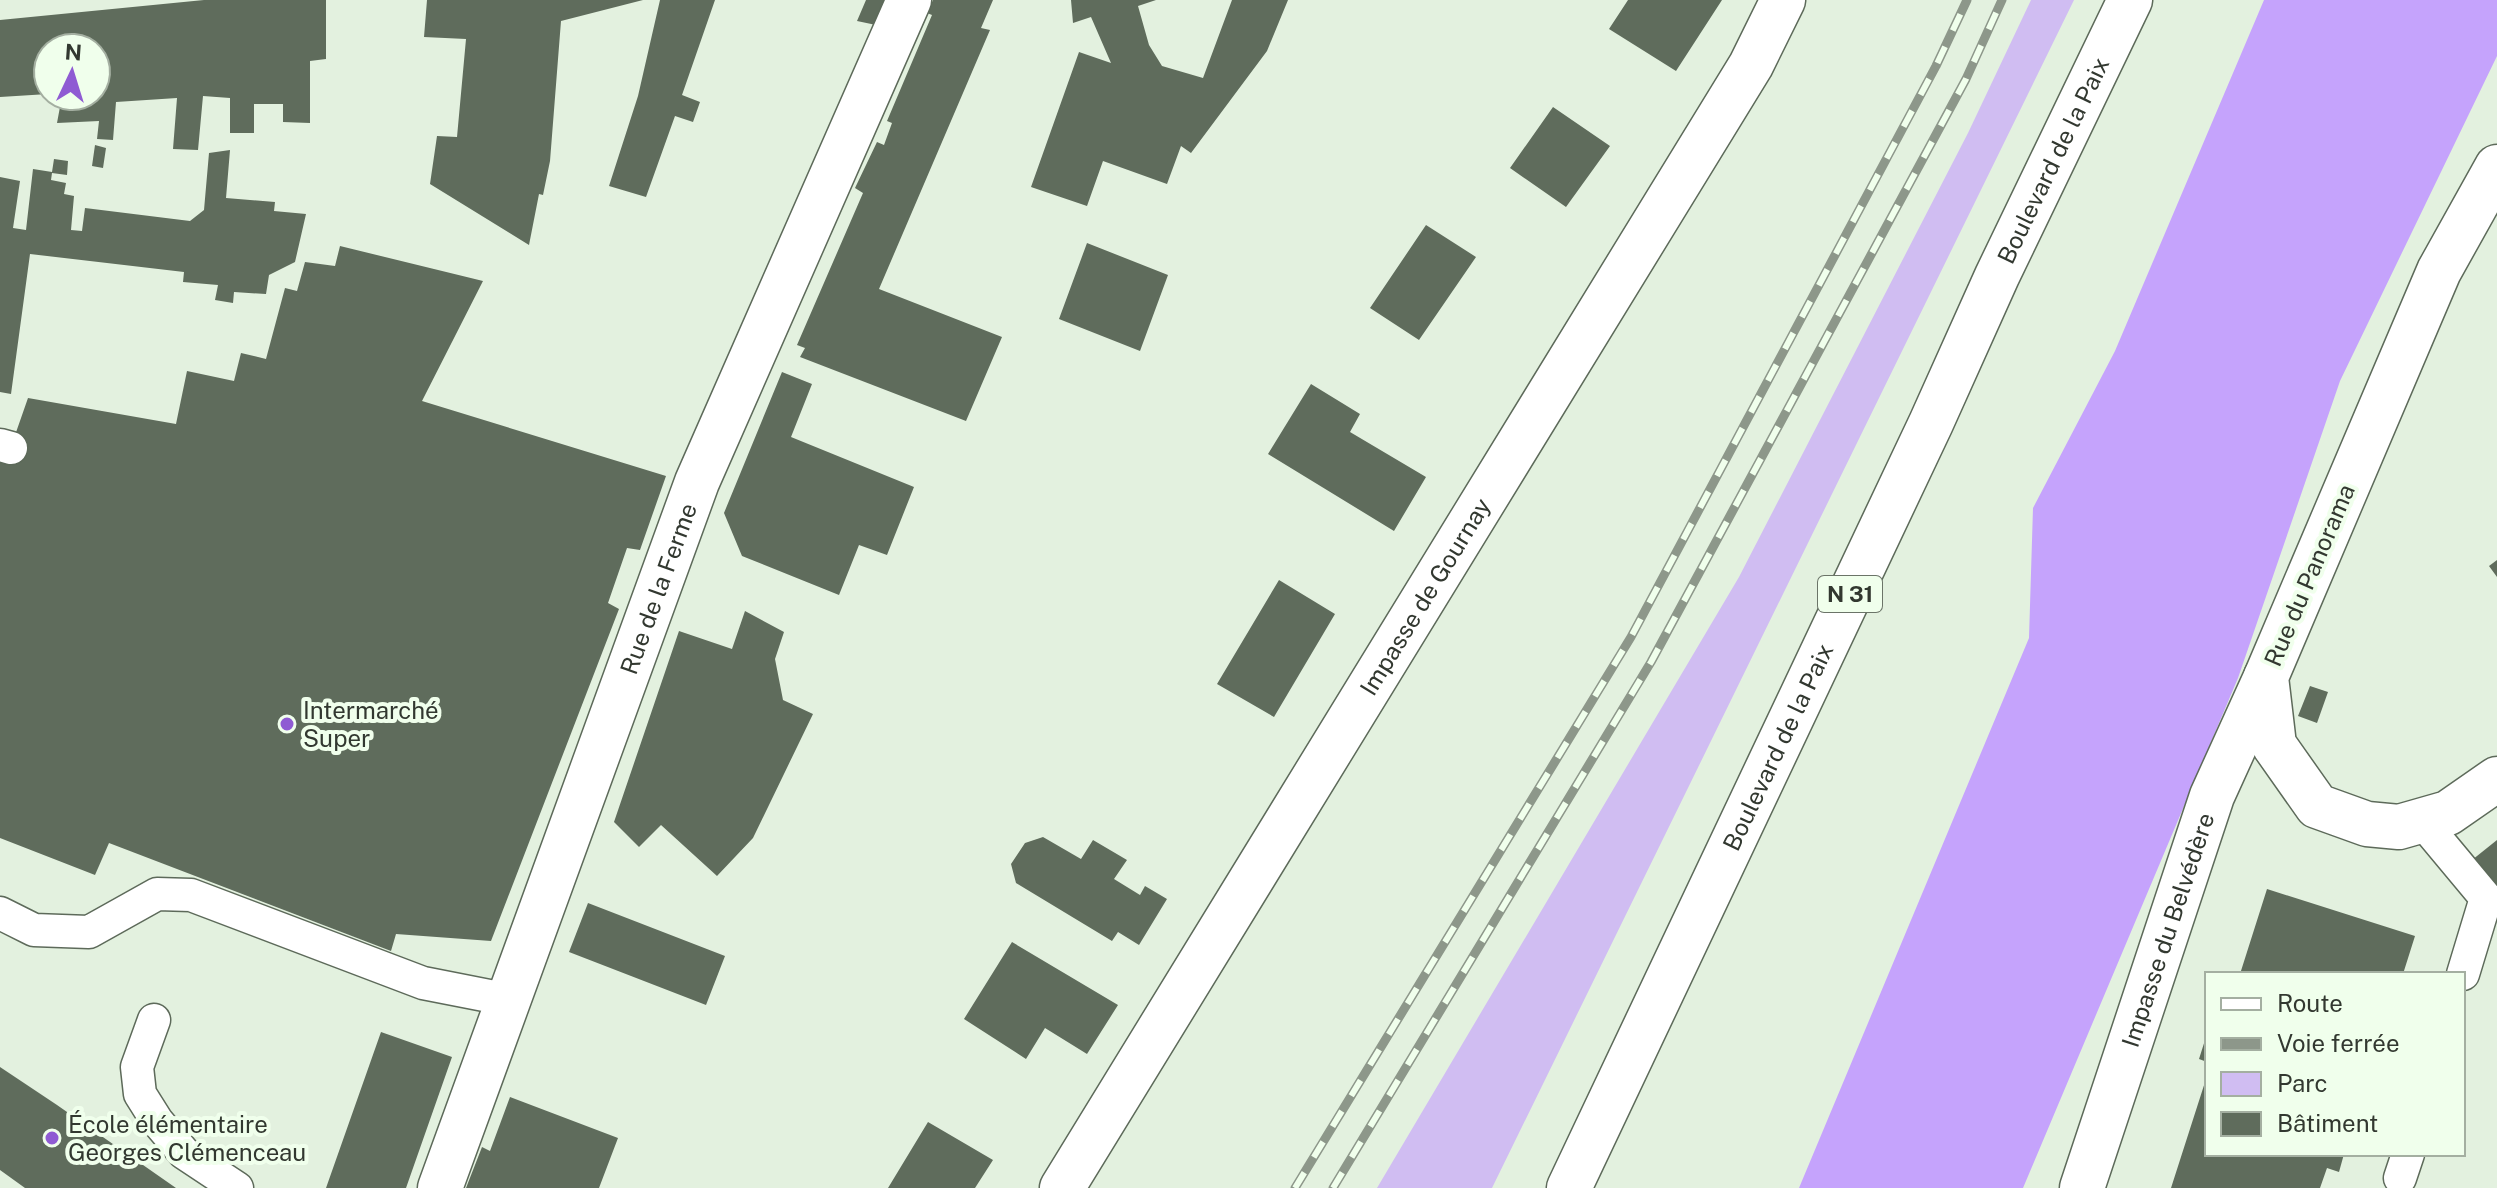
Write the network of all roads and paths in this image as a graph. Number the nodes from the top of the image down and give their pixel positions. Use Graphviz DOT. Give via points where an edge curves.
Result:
graph roads {
  1 [pos="909,0"];
  2 [pos="1783,0"];
  3 [pos="2130,0"];
  4 [pos="2491,189"];
  5 [pos="2266,677"];
  6 [pos="2497,779"];
  7 [pos="2421,820"];
  8 [pos="0,913"];
  9 [pos="2464,972"];
  10 [pos="510,1000"];
  11 [pos="154,1020"];
  12 [pos="237,1188"];
  13 [pos="440,1188"];
  14 [pos="1062,1188"];
  15 [pos="1569,1188"];
  16 [pos="2082,1188"];
  1 -- 10 [label="street, Rue de la Ferme" via="697,482"];
  2 -- 14 [label="street, Impasse de Gournay" via="1751,65"];
  3 -- 15 [label="street, Boulevard de la Paix / N 31"];
  4 -- 5 [label="street, Rue du Panorama" via="2439,271"];
  5 -- 7 [label="street, Rue du Panorama" via="2274,745 2317,806 2367,824 2399,827"];
  5 -- 16 [label="street, Impasse du Belvédère" via="2212,796"];
  6 -- 7 [label="street, Rue du Panorama" via="2448,813"];
  7 -- 9 [label="lane" via="2486,898"];
  8 -- 10 [label="lane" via="34,930 89,932 157,894 191,895 423,983"];
  10 -- 13 [label="street, Rue de la Ferme"];
  11 -- 12 [label="lane" via="137,1067 140,1094 184,1153"];
}
